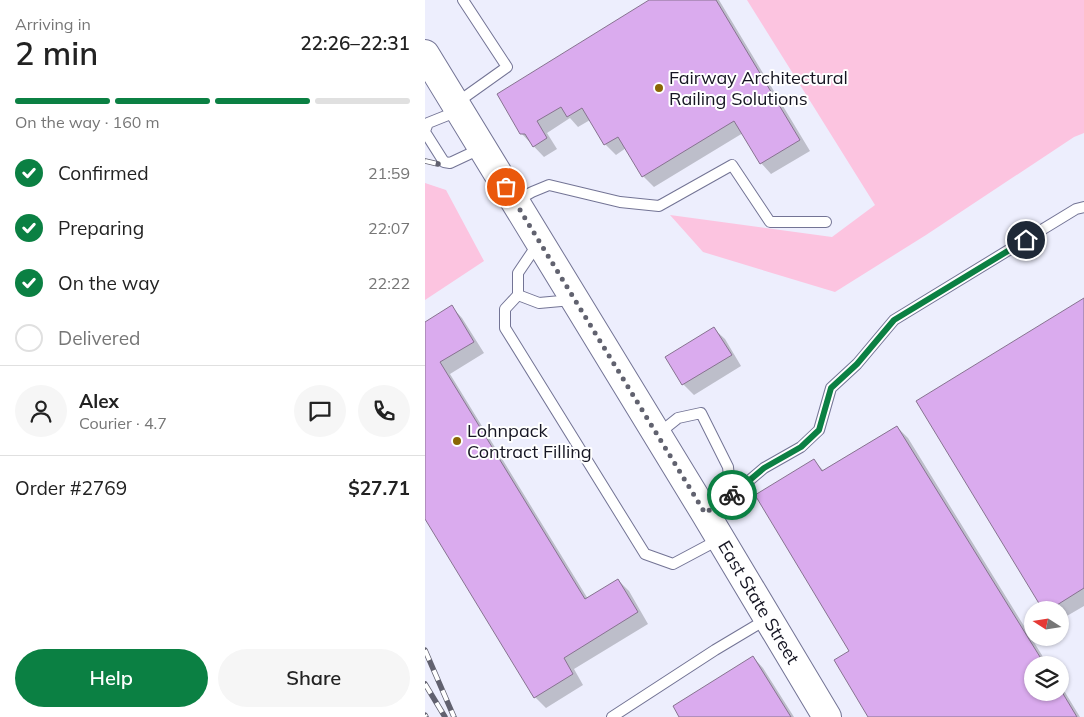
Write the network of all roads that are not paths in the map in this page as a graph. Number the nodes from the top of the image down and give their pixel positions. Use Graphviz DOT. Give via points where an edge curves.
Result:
graph roads {
  1 [pos="463,0"];
  2 [pos="425,54"];
  3 [pos="457,107"];
  4 [pos="425,132"];
  5 [pos="482,148"];
  6 [pos="515,202"];
  7 [pos="1084,207"];
  8 [pos="826,222"];
  9 [pos="539,241"];
  10 [pos="518,295"];
  11 [pos="575,299"];
  12 [pos="657,435"];
  13 [pos="731,496"];
  14 [pos="705,513"];
  15 [pos="721,539"];
  16 [pos="768,619"];
  17 [pos="612,717"];
  18 [pos="827,717"];
  1 -- 3 [label="lane" via="507,67"];
  2 -- 3 [label="street, East State Street"];
  3 -- 4 [label="lane" via="428,123"];
  3 -- 5 [label="street, East State Street"];
  4 -- 5 [label="lane" via="444,162 450,163"];
  5 -- 6 [label="street, East State Street"];
  6 -- 8 [label="lane" via="549,185 620,202 659,206 732,165 769,222"];
  6 -- 9 [label="street, East State Street"];
  7 -- 13 [label="lane" via="894,320 857,364 831,388 819,430 801,447 764,468"];
  9 -- 10 [label="lane" via="518,273"];
  9 -- 11 [label="street, East State Street"];
  10 -- 11 [label="lane" via="539,303"];
  10 -- 15 [label="lane" via="505,309 505,328 645,554 673,564"];
  11 -- 12 [label="street, East State Street"];
  12 -- 13 [label="lane" via="679,418 701,413 728,467"];
  12 -- 14 [label="street, East State Street"];
  13 -- 14 [label="lane"];
  14 -- 15 [label="street, East State Street"];
  15 -- 16 [label="street, East State Street"];
  16 -- 17 [label="lane"];
  16 -- 18 [label="street, East State Street"];
}
